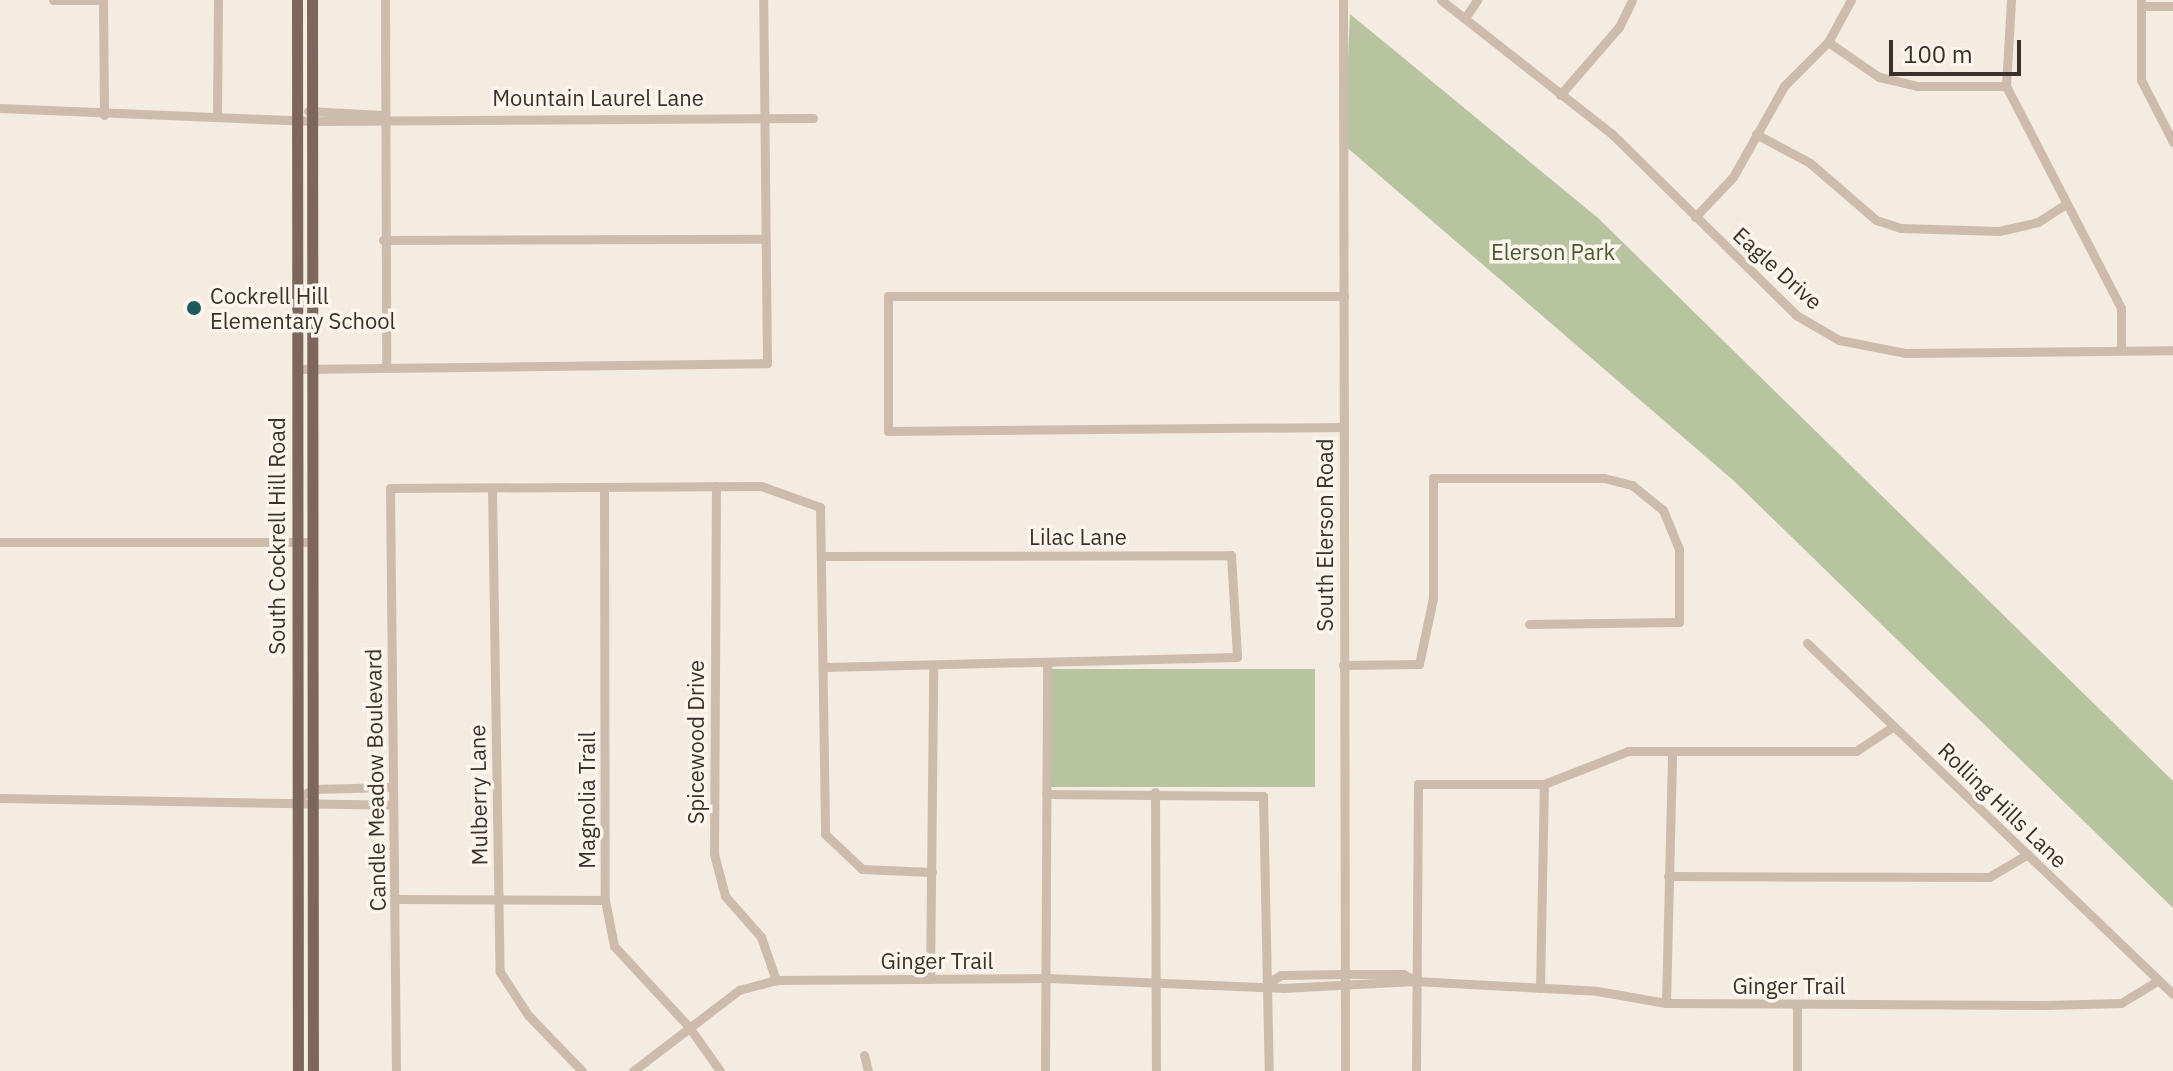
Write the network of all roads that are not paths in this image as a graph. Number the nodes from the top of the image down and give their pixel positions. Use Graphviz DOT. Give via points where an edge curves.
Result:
graph roads {
  1 [pos="53,0"];
  2 [pos="103,0"];
  3 [pos="218,0"];
  4 [pos="297,0"];
  5 [pos="312,0"];
  6 [pos="385,0"];
  7 [pos="763,0"];
  8 [pos="1343,0"];
  9 [pos="1441,0"];
  10 [pos="1477,0"];
  11 [pos="1632,0"];
  12 [pos="1851,0"];
  13 [pos="2011,0"];
  14 [pos="2141,3"];
  15 [pos="2173,6"];
  16 [pos="1465,18"];
  17 [pos="1828,42"];
  18 [pos="2006,86"];
  19 [pos="1560,95"];
  20 [pos="0,108"];
  21 [pos="217,114"];
  22 [pos="104,115"];
  23 [pos="297,115"];
  24 [pos="313,115"];
  25 [pos="382,115"];
  26 [pos="767,116"];
  27 [pos="813,118"];
  28 [pos="1756,134"];
  29 [pos="2172,138"];
  30 [pos="2066,204"];
  31 [pos="1695,217"];
  32 [pos="764,239"];
  33 [pos="383,240"];
  34 [pos="1344,296"];
  35 [pos="2121,350"];
  36 [pos="2173,350"];
  37 [pos="386,365"];
  38 [pos="313,368"];
  39 [pos="297,369"];
  40 [pos="1343,427"];
  41 [pos="716,486"];
  42 [pos="604,488"];
  43 [pos="492,489"];
  44 [pos="0,542"];
  45 [pos="297,542"];
  46 [pos="313,542"];
  47 [pos="823,556"];
  48 [pos="1529,624"];
  49 [pos="1807,643"];
  50 [pos="1047,665"];
  51 [pos="1343,665"];
  52 [pos="825,667"];
  53 [pos="933,667"];
  54 [pos="1894,726"];
  55 [pos="1672,751"];
  56 [pos="1544,784"];
  57 [pos="392,787"];
  58 [pos="313,789"];
  59 [pos="1155,792"];
  60 [pos="1046,794"];
  61 [pos="0,798"];
  62 [pos="298,798"];
  63 [pos="313,804"];
  64 [pos="393,805"];
  65 [pos="2028,854"];
  66 [pos="932,872"];
  67 [pos="1668,876"];
  68 [pos="396,899"];
  69 [pos="498,899"];
  70 [pos="605,900"];
  71 [pos="1345,974"];
  72 [pos="1047,978"];
  73 [pos="930,979"];
  74 [pos="776,980"];
  75 [pos="1156,980"];
  76 [pos="2159,980"];
  77 [pos="1415,981"];
  78 [pos="1269,982"];
  79 [pos="1345,987"];
  80 [pos="1540,988"];
  81 [pos="2173,994"];
  82 [pos="1666,1003"];
  83 [pos="1797,1004"];
  84 [pos="298,1026"];
  85 [pos="313,1026"];
  86 [pos="689,1027"];
  87 [pos="864,1055"];
  88 [pos="298,1071"];
  89 [pos="313,1071"];
  90 [pos="396,1071"];
  91 [pos="582,1071"];
  92 [pos="633,1071"];
  93 [pos="720,1071"];
  94 [pos="868,1071"];
  95 [pos="1045,1071"];
  96 [pos="1156,1071"];
  97 [pos="1269,1071"];
  98 [pos="1345,1071"];
  99 [pos="1416,1071"];
  100 [pos="1797,1071"];
  1 -- 2 [label="street"];
  2 -- 22 [label="street"];
  3 -- 21 [label="street"];
  4 -- 23 [label="main road, South Cockrell Hill Road"];
  5 -- 24 [label="main road, South Cockrell Hill Road"];
  6 -- 25 [label="street"];
  7 -- 26 [label="street"];
  8 -- 34 [label="street, South Elerson Road"];
  9 -- 16 [label="street, Eagle Drive"];
  10 -- 16 [label="street"];
  11 -- 19 [label="street" via="1619,27"];
  12 -- 17 [label="street"];
  13 -- 18 [label="street"];
  14 -- 15 [label="street"];
  14 -- 29 [label="street" via="2141,80"];
  16 -- 19 [label="street, Eagle Drive"];
  17 -- 18 [label="street" via="1879,77 1917,86"];
  17 -- 28 [label="street" via="1784,86"];
  18 -- 30 [label="street"];
  19 -- 31 [label="street, Eagle Drive"];
  20 -- 22 [label="street, Mountain Laurel Lane"];
  21 -- 22 [label="street, Mountain Laurel Lane"];
  21 -- 23 [label="street, Mountain Laurel Lane"];
  23 -- 24 [label="street, Mountain Laurel Lane"];
  23 -- 39 [label="main road, South Cockrell Hill Road"];
  24 -- 25 [label="street, Mountain Laurel Lane"];
  24 -- 38 [label="main road, South Cockrell Hill Road"];
  25 -- 26 [label="street, Mountain Laurel Lane"];
  25 -- 33 [label="street"];
  26 -- 27 [label="street, Mountain Laurel Lane"];
  26 -- 32 [label="street"];
  28 -- 30 [label="street" via="1810,163 1876,220 1901,228 1999,231 2038,222"];
  28 -- 31 [label="street" via="1733,177"];
  30 -- 35 [label="street" via="2121,308"];
  31 -- 35 [label="street, Eagle Drive" via="1796,315 1853,346 1905,353"];
  32 -- 33 [label="street"];
  32 -- 37 [label="street" via="767,363"];
  33 -- 37 [label="street"];
  34 -- 40 [label="street, South Elerson Road"];
  34 -- 40 [label="street" via="888,296 888,431"];
  35 -- 36 [label="street, Eagle Drive"];
  37 -- 38 [label="street"];
  38 -- 39 [label="street"];
  38 -- 46 [label="main road, South Cockrell Hill Road"];
  39 -- 45 [label="main road, South Cockrell Hill Road"];
  40 -- 51 [label="street, South Elerson Road"];
  41 -- 42 [label="street"];
  41 -- 47 [label="street" via="761,486 820,507"];
  41 -- 74 [label="street, Spicewood Drive" via="714,854 725,896 761,937"];
  42 -- 43 [label="street"];
  42 -- 70 [label="street, Magnolia Trail"];
  43 -- 57 [label="street, Candle Meadow Boulevard" via="390,488"];
  43 -- 69 [label="street, Mulberry Lane"];
  44 -- 45 [label="street"];
  45 -- 46 [label="street"];
  45 -- 62 [label="main road, South Cockrell Hill Road"];
  46 -- 58 [label="main road, South Cockrell Hill Road"];
  47 -- 50 [label="street, Lilac Lane" via="1231,555 1237,657"];
  47 -- 52 [label="street"];
  48 -- 51 [label="street" via="1679,622 1679,549 1655,501 1604,478 1433,478 1433,598 1419,664"];
  49 -- 54 [label="street, Rolling Hills Lane"];
  50 -- 53 [label="street"];
  50 -- 60 [label="street"];
  51 -- 71 [label="street, South Elerson Road"];
  52 -- 53 [label="street"];
  52 -- 66 [label="street" via="825,834 862,869"];
  53 -- 66 [label="street"];
  54 -- 55 [label="street" via="1856,751"];
  54 -- 65 [label="street, Rolling Hills Lane"];
  55 -- 56 [label="street" via="1628,751"];
  55 -- 67 [label="street"];
  56 -- 77 [label="street" via="1418,784"];
  56 -- 80 [label="street"];
  57 -- 58 [label="street"];
  57 -- 64 [label="street, Candle Meadow Boulevard"];
  58 -- 62 [label="street"];
  58 -- 63 [label="main road, South Cockrell Hill Road"];
  59 -- 60 [label="street"];
  59 -- 75 [label="street"];
  59 -- 78 [label="street" via="1263,796"];
  60 -- 72 [label="street"];
  61 -- 62 [label="street"];
  62 -- 63 [label="street"];
  62 -- 84 [label="main road, South Cockrell Hill Road"];
  63 -- 64 [label="street"];
  63 -- 85 [label="main road, South Cockrell Hill Road"];
  64 -- 68 [label="street, Candle Meadow Boulevard"];
  65 -- 67 [label="street" via="1989,877"];
  65 -- 76 [label="street, Rolling Hills Lane"];
  66 -- 73 [label="street"];
  67 -- 82 [label="street"];
  68 -- 69 [label="street"];
  68 -- 90 [label="street, Candle Meadow Boulevard"];
  69 -- 70 [label="street"];
  69 -- 91 [label="street, Mulberry Lane" via="500,972 528,1015"];
  70 -- 86 [label="street, Magnolia Trail" via="614,946"];
  71 -- 77 [label="street, Ginger Trail" via="1403,974"];
  71 -- 78 [label="street, Ginger Trail" via="1281,975"];
  71 -- 79 [label="street, South Elerson Road"];
  72 -- 73 [label="street, Ginger Trail"];
  72 -- 75 [label="street, Ginger Trail"];
  72 -- 95 [label="street"];
  73 -- 74 [label="street, Ginger Trail"];
  74 -- 86 [label="street, Ginger Trail" via="739,990"];
  75 -- 78 [label="street, Ginger Trail"];
  75 -- 96 [label="street"];
  76 -- 81 [label="street, Rolling Hills Lane"];
  76 -- 83 [label="street, Ginger Trail" via="2121,1003"];
  77 -- 79 [label="street, Ginger Trail"];
  77 -- 80 [label="street, Ginger Trail"];
  77 -- 99 [label="street"];
  78 -- 79 [label="street, Ginger Trail"];
  78 -- 97 [label="street"];
  79 -- 98 [label="street, South Elerson Road"];
  80 -- 82 [label="street, Ginger Trail"];
  82 -- 83 [label="street, Ginger Trail"];
  83 -- 100 [label="street"];
  84 -- 85 [label="main road"];
  84 -- 88 [label="main road, South Cockrell Hill Road"];
  85 -- 89 [label="main road, South Cockrell Hill Road"];
  86 -- 92 [label="street, Ginger Trail"];
  86 -- 93 [label="street, Magnolia Trail"];
  87 -- 94 [label="street"];
}
